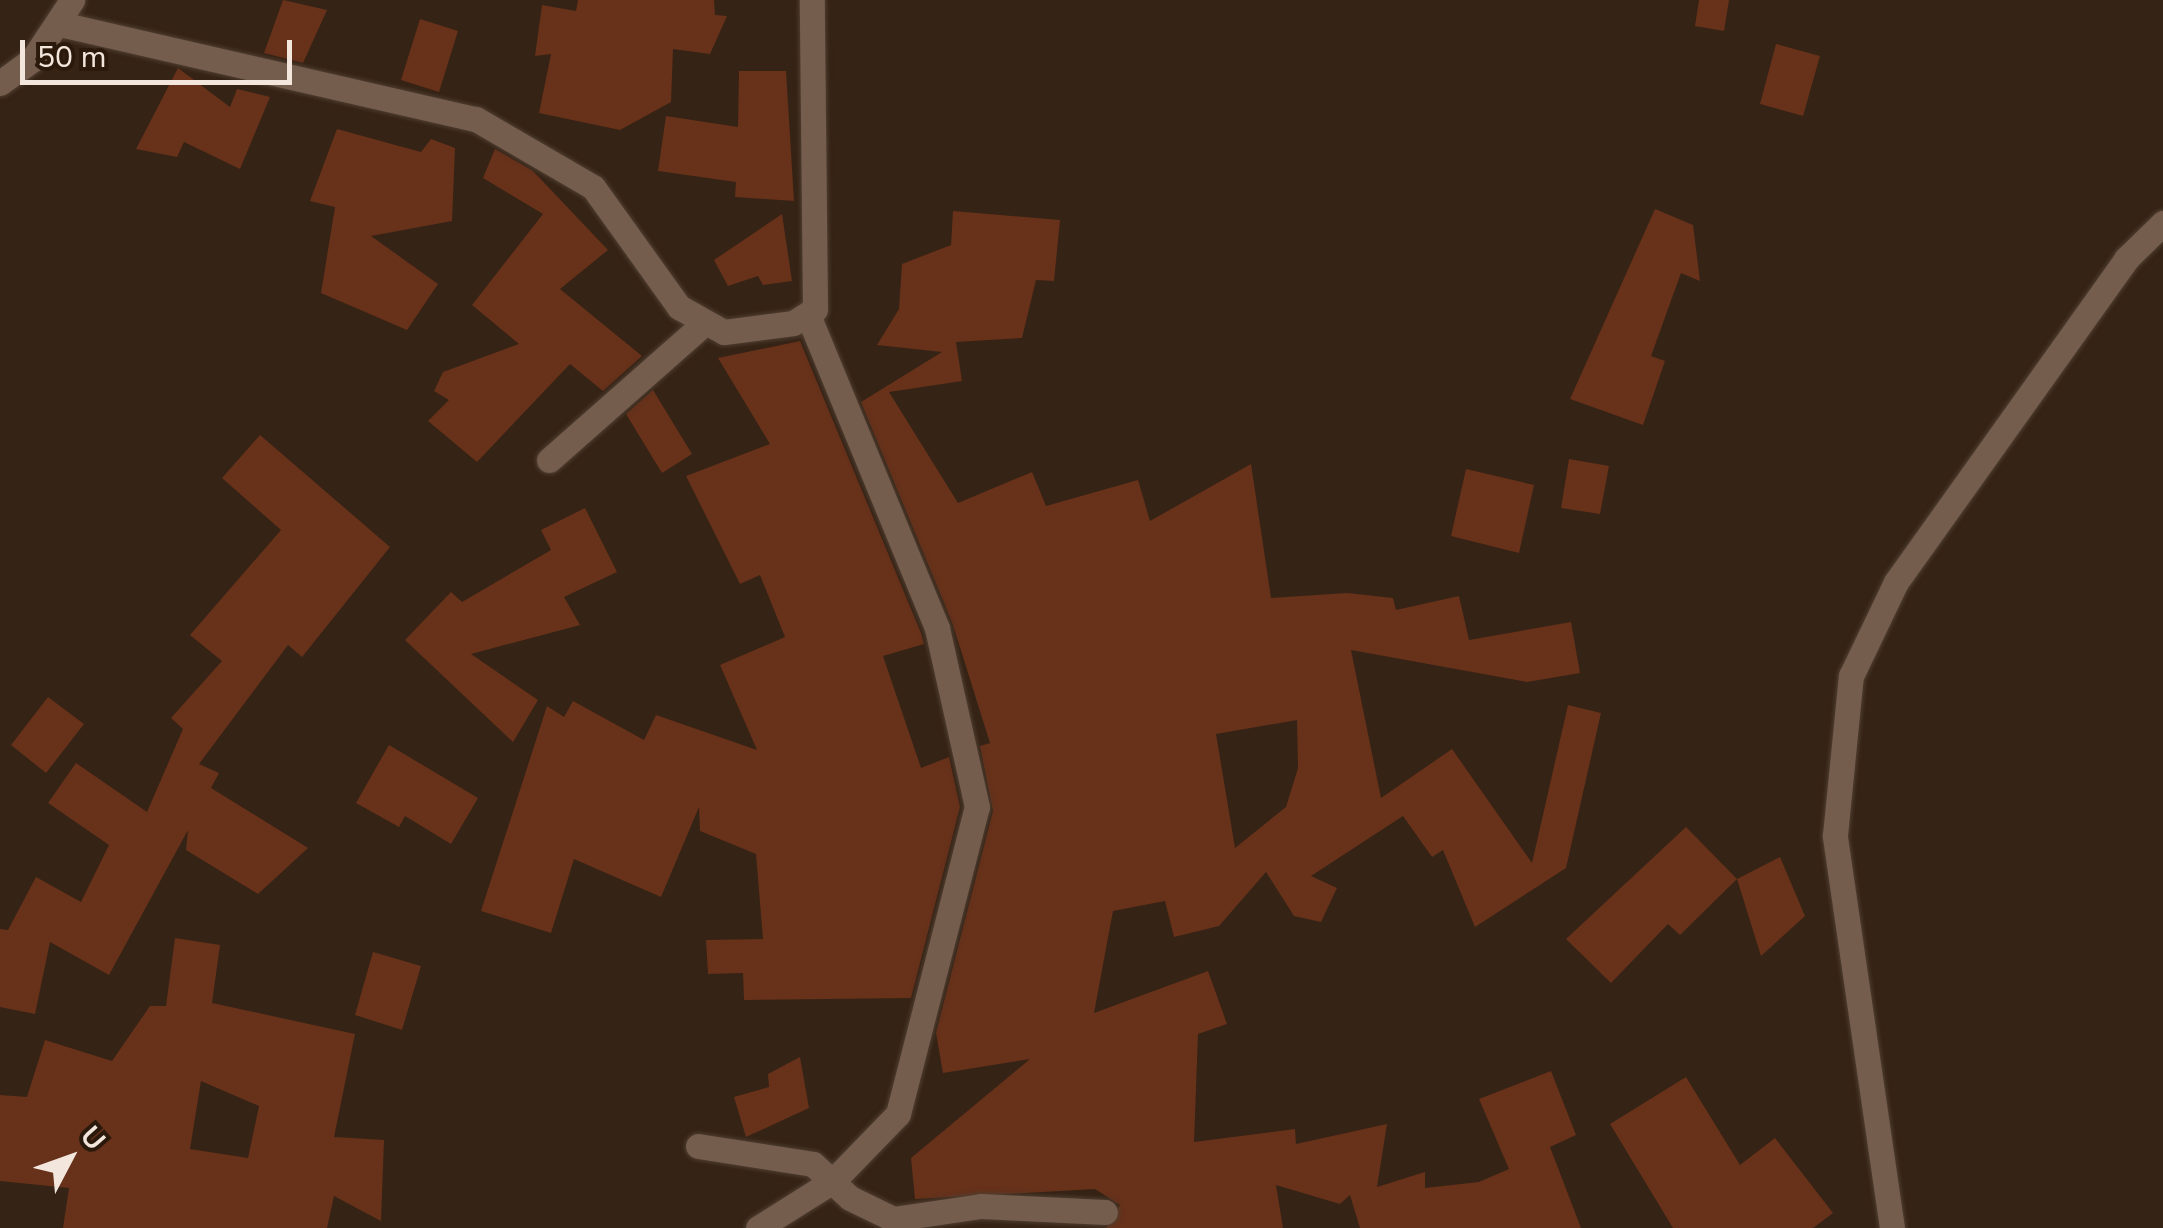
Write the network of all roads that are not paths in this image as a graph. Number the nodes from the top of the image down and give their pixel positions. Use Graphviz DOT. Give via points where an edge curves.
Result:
graph roads {
  1 [pos="72,0"];
  2 [pos="812,0"];
  3 [pos="60,24"];
  4 [pos="0,83"];
  5 [pos="2163,223"];
  6 [pos="809,317"];
  7 [pos="702,325"];
  8 [pos="549,460"];
  9 [pos="698,1146"];
  10 [pos="833,1181"];
  11 [pos="1106,1212"];
  12 [pos="758,1228"];
  13 [pos="1892,1228"];
  1 -- 3 [label="street"];
  2 -- 6 [label="street"];
  3 -- 4 [label="street"];
  3 -- 7 [label="street" via="476,119 613,204 679,307"];
  5 -- 13 [label="street" via="2126,260 1896,582 1851,676 1835,835"];
  6 -- 7 [label="street" via="724,332"];
  6 -- 10 [label="street" via="937,628 977,807 898,1114"];
  7 -- 8 [label="street"];
  9 -- 10 [label="street" via="794,1158"];
  10 -- 11 [label="street" via="894,1219 981,1206"];
  10 -- 12 [label="street"];
}
